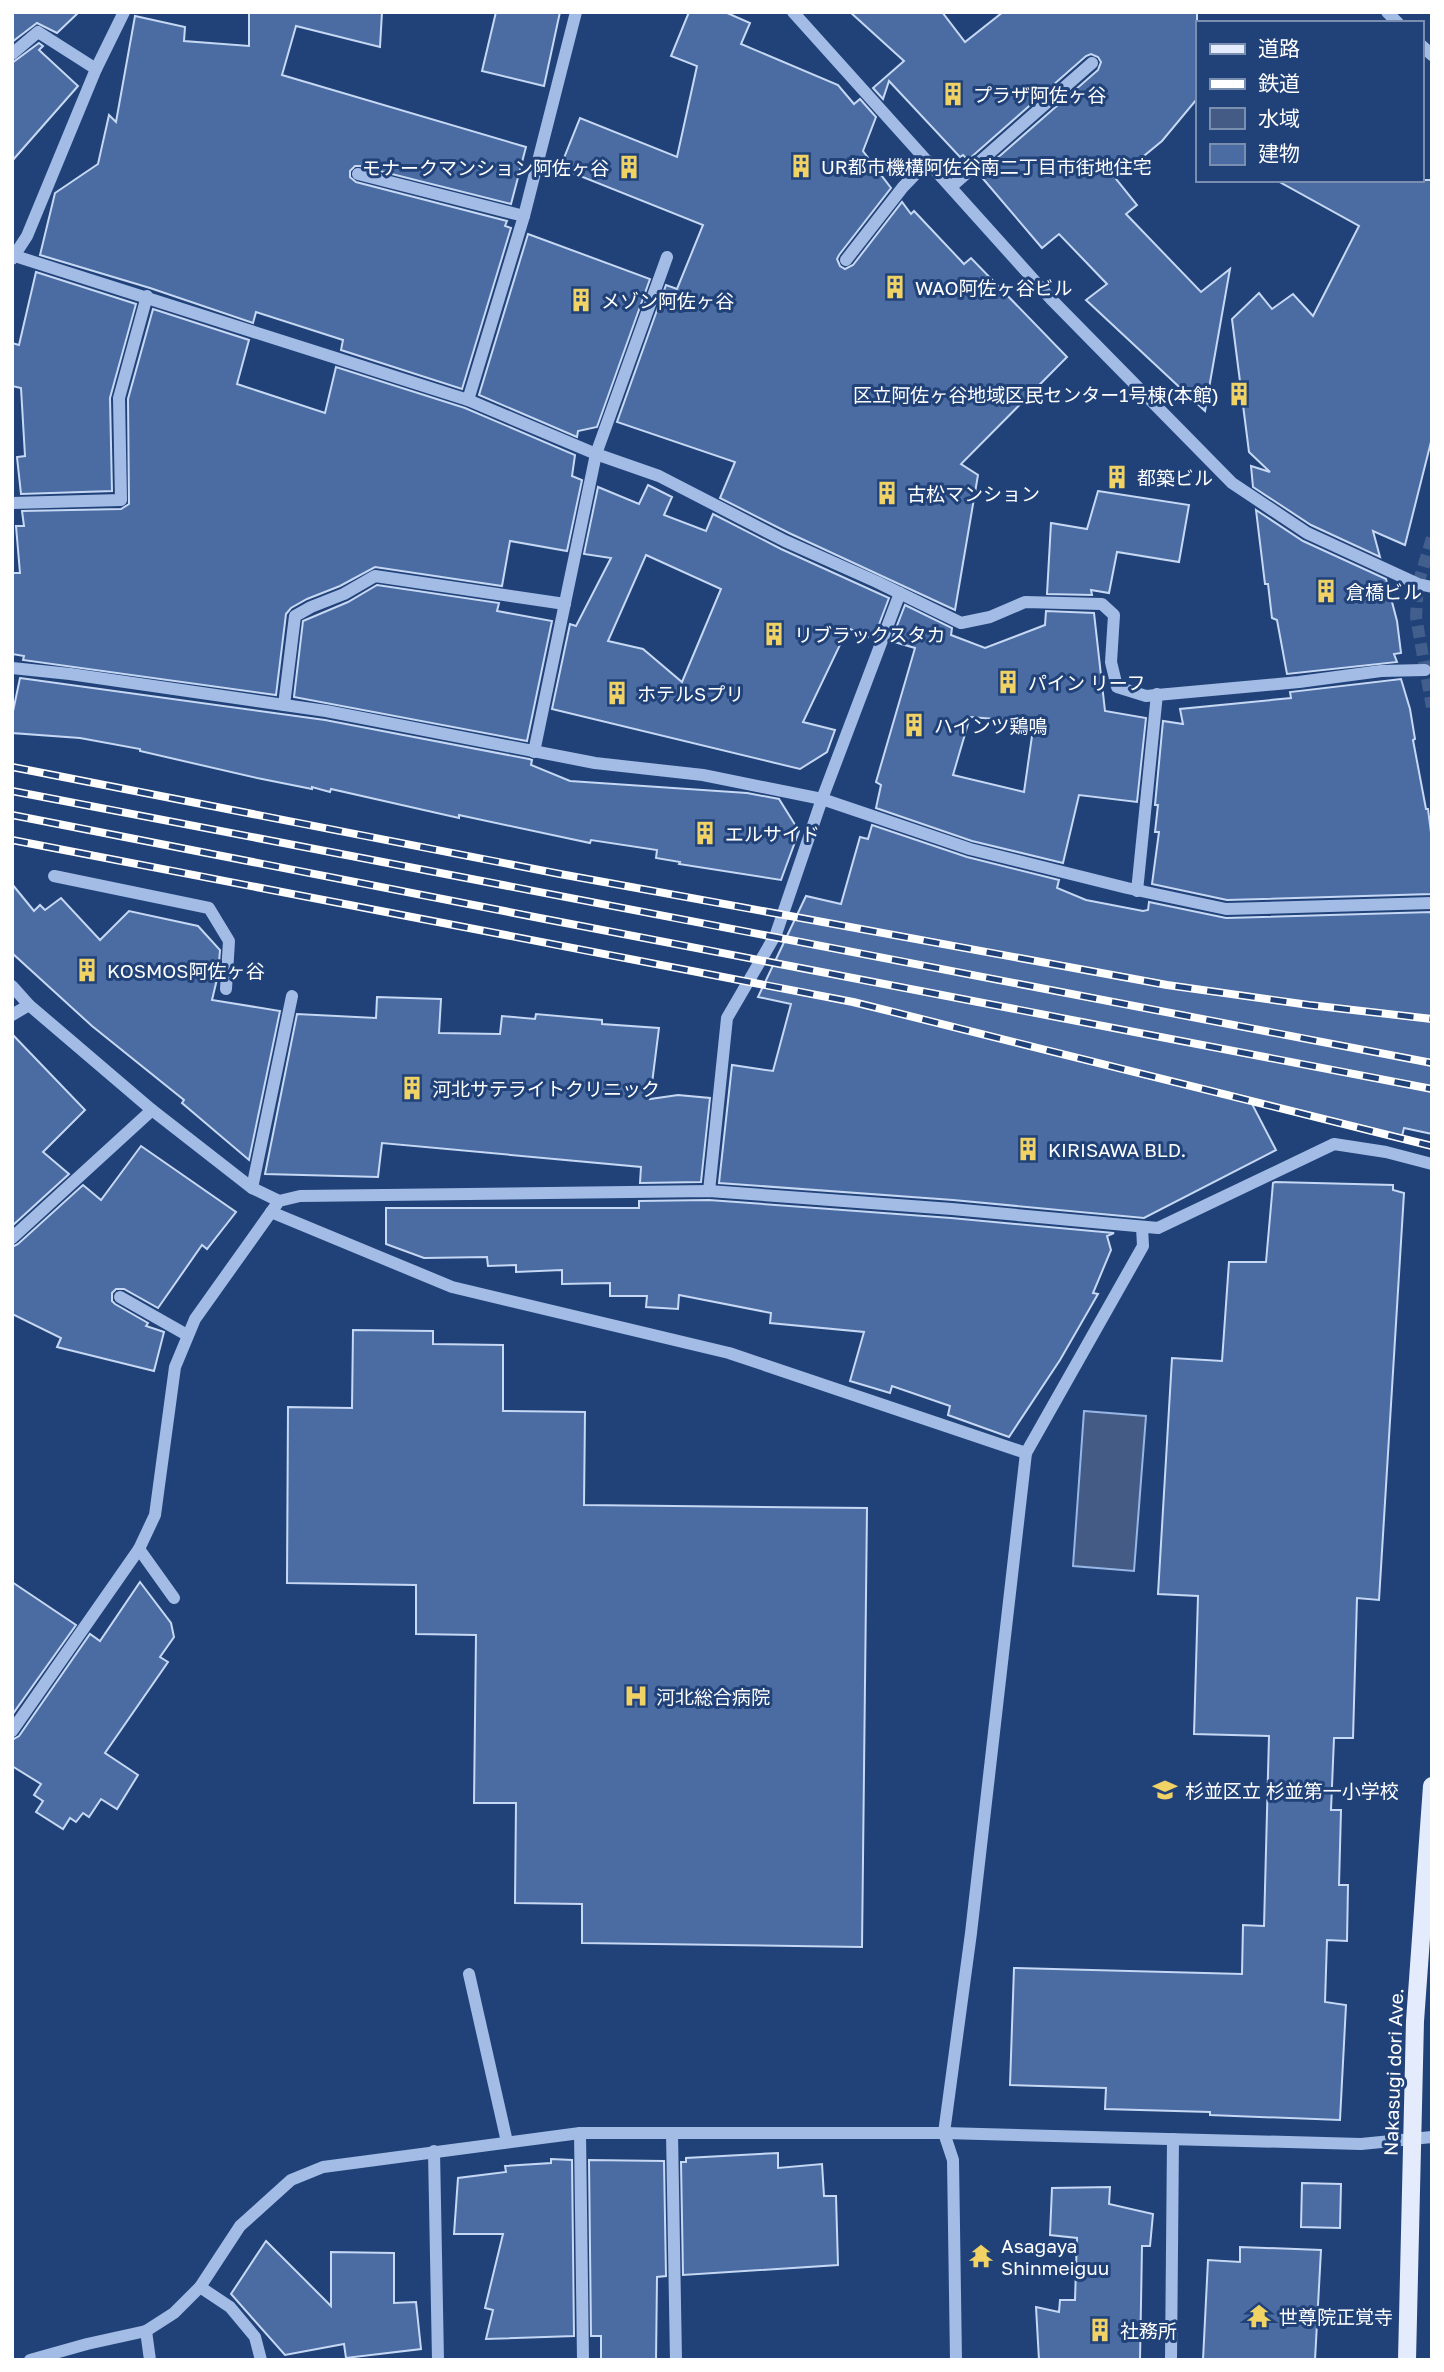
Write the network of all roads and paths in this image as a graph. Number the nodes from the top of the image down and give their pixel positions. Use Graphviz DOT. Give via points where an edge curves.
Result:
graph roads {
  1 [pos="124,12"];
  2 [pos="576,12"];
  3 [pos="793,12"];
  4 [pos="12,54"];
  5 [pos="1092,63"];
  6 [pos="96,69"];
  7 [pos="928,161"];
  8 [pos="358,174"];
  9 [pos="951,187"];
  10 [pos="524,216"];
  11 [pos="667,257"];
  12 [pos="13,258"];
  13 [pos="846,260"];
  14 [pos="147,296"];
  15 [pos="468,400"];
  16 [pos="596,454"];
  17 [pos="12,503"];
  18 [pos="1432,587"];
  19 [pos="900,593"];
  20 [pos="565,604"];
  21 [pos="12,668"];
  22 [pos="1425,670"];
  23 [pos="1157,694"];
  24 [pos="284,705"];
  25 [pos="534,752"];
  26 [pos="822,799"];
  27 [pos="54,876"];
  28 [pos="1137,891"];
  29 [pos="1432,903"];
  30 [pos="12,986"];
  31 [pos="226,989"];
  32 [pos="292,996"];
  33 [pos="29,1005"];
  34 [pos="12,1015"];
  35 [pos="152,1110"];
  36 [pos="1432,1164"];
  37 [pos="252,1188"];
  38 [pos="709,1191"];
  39 [pos="275,1207"];
  40 [pos="1142,1227"];
  41 [pos="12,1238"];
  42 [pos="120,1297"];
  43 [pos="187,1335"];
  44 [pos="1026,1453"];
  45 [pos="139,1549"];
  46 [pos="174,1598"];
  47 [pos="12,1731"];
  48 [pos="1432,1786"];
  49 [pos="469,1974"];
  50 [pos="580,2133"];
  51 [pos="673,2133"];
  52 [pos="944,2133"];
  53 [pos="1432,2137"];
  54 [pos="1411,2138"];
  55 [pos="1173,2139"];
  56 [pos="507,2142"];
  57 [pos="434,2151"];
  58 [pos="200,2287"];
  59 [pos="146,2331"];
  60 [pos="30,2360"];
  61 [pos="150,2360"];
  62 [pos="261,2360"];
  63 [pos="438,2360"];
  64 [pos="583,2360"];
  65 [pos="676,2360"];
  66 [pos="956,2360"];
  67 [pos="1171,2360"];
  68 [pos="1407,2360"];
  1 -- 6 [label="street"];
  2 -- 10 [label="street"];
  3 -- 7 [label="street"];
  4 -- 6 [label="street" via="38,32"];
  5 -- 9 [label="street"];
  6 -- 12 [label="street" via="27,236"];
  7 -- 9 [label="street"];
  7 -- 13 [label="street"];
  8 -- 10 [label="street"];
  9 -- 18 [label="street" via="1052,299 1232,483 1307,533"];
  10 -- 15 [label="street"];
  11 -- 16 [label="street"];
  12 -- 14 [label="street"];
  14 -- 15 [label="street"];
  14 -- 17 [label="street" via="118,398 121,500"];
  15 -- 16 [label="street"];
  16 -- 19 [label="street" via="659,476"];
  16 -- 20 [label="street"];
  19 -- 23 [label="street" via="961,623 1025,602 1102,604 1114,615 1111,662 1117,687 1146,696"];
  19 -- 26 [label="street"];
  20 -- 24 [label="street" via="375,576 295,616"];
  20 -- 25 [label="street"];
  21 -- 24 [label="street"];
  22 -- 23 [label="street"];
  23 -- 28 [label="street"];
  24 -- 25 [label="street"];
  25 -- 26 [label="street" via="703,775"];
  26 -- 28 [label="street" via="970,849"];
  26 -- 38 [label="street" via="776,934 727,1018"];
  27 -- 31 [label="street" via="209,908 229,941"];
  28 -- 29 [label="street" via="1226,909"];
  30 -- 33 [label="street"];
  32 -- 37 [label="street"];
  33 -- 34 [label="street"];
  33 -- 35 [label="street"];
  35 -- 37 [label="street"];
  35 -- 41 [label="street"];
  36 -- 40 [label="street" via="1334,1144 1166,1226"];
  37 -- 39 [label="street"];
  38 -- 39 [label="street" via="300,1196"];
  38 -- 40 [label="street"];
  39 -- 43 [label="street"];
  39 -- 44 [label="street" via="452,1287 729,1353"];
  40 -- 44 [label="street" via="1143,1246"];
  42 -- 43 [label="street"];
  43 -- 45 [label="street" via="175,1367 155,1515"];
  44 -- 52 [label="street"];
  45 -- 46 [label="street"];
  45 -- 47 [label="street"];
  48 -- 54 [label="main road, Nakasugi dori Ave."];
  49 -- 56 [label="street"];
  50 -- 51 [label="street"];
  50 -- 56 [label="street"];
  50 -- 64 [label="street"];
  51 -- 52 [label="street"];
  51 -- 65 [label="street"];
  52 -- 55 [label="street"];
  52 -- 66 [label="street" via="953,2160"];
  53 -- 54 [label="street"];
  54 -- 55 [label="street" via="1361,2144"];
  54 -- 68 [label="main road, Nakasugi dori Ave."];
  55 -- 67 [label="street"];
  56 -- 57 [label="street"];
  57 -- 58 [label="street" via="323,2167 291,2180 240,2226"];
  57 -- 63 [label="street"];
  58 -- 59 [label="street" via="174,2313"];
  58 -- 62 [label="street" via="230,2307 255,2337"];
  59 -- 60 [label="street"];
  59 -- 61 [label="street"];
}
